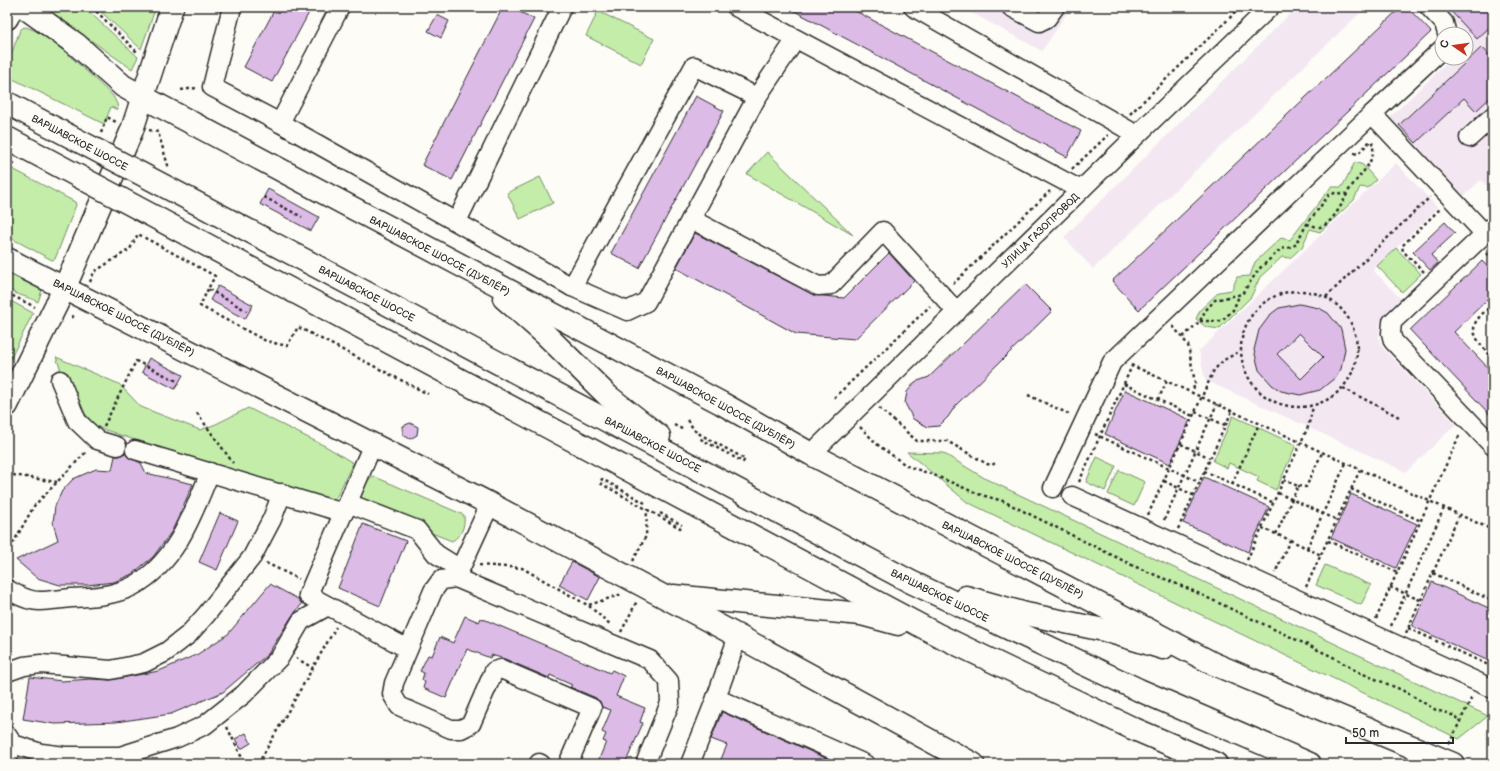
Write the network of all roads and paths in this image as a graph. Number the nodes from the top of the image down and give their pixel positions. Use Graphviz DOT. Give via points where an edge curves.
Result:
graph roads {
  1 [pos="12,7"];
  2 [pos="24,7"];
  3 [pos="92,7"];
  4 [pos="172,7"];
  5 [pos="232,7"];
  6 [pos="242,7"];
  7 [pos="340,7"];
  8 [pos="562,7"];
  9 [pos="736,7"];
  10 [pos="913,7"];
  11 [pos="1011,7"];
  12 [pos="1055,7"];
  13 [pos="1241,7"];
  14 [pos="1270,7"];
  15 [pos="1428,7"];
  16 [pos="7,18"];
  17 [pos="1445,26"];
  18 [pos="226,30"];
  19 [pos="796,39"];
  20 [pos="141,56"];
  21 [pos="1434,56"];
  22 [pos="143,97"];
  23 [pos="757,97"];
  24 [pos="7,103"];
  25 [pos="1372,114"];
  26 [pos="1493,116"];
  27 [pos="280,123"];
  28 [pos="1119,124"];
  29 [pos="1137,135"];
  30 [pos="7,138"];
  31 [pos="1469,138"];
  32 [pos="1371,140"];
  33 [pos="1062,179"];
  34 [pos="1081,190"];
  35 [pos="1347,194"];
  36 [pos="264,196"];
  37 [pos="1429,198"];
  38 [pos="1442,207"];
  39 [pos="302,217"];
  40 [pos="691,219"];
  41 [pos="457,221"];
  42 [pos="1307,224"];
  43 [pos="1489,236"];
  44 [pos="1488,255"];
  45 [pos="7,258"];
  46 [pos="1481,258"];
  47 [pos="1493,260"];
  48 [pos="473,271"];
  49 [pos="94,272"];
  50 [pos="1434,283"];
  51 [pos="65,287"];
  52 [pos="572,287"];
  53 [pos="208,289"];
  54 [pos="7,293"];
  55 [pos="942,294"];
  56 [pos="1240,295"];
  57 [pos="1326,297"];
  58 [pos="1493,304"];
  59 [pos="38,308"];
  60 [pos="247,311"];
  61 [pos="956,312"];
  62 [pos="1162,314"];
  63 [pos="1200,321"];
  64 [pos="1183,337"];
  65 [pos="1240,352"];
  66 [pos="1116,358"];
  67 [pos="1493,358"];
  68 [pos="1132,366"];
  69 [pos="60,380"];
  70 [pos="177,381"];
  71 [pos="1167,382"];
  72 [pos="1124,384"];
  73 [pos="1343,388"];
  74 [pos="1192,393"];
  75 [pos="428,394"];
  76 [pos="1202,397"];
  77 [pos="834,398"];
  78 [pos="1158,400"];
  79 [pos="1217,404"];
  80 [pos="7,405"];
  81 [pos="1313,407"];
  82 [pos="1232,411"];
  83 [pos="873,412"];
  84 [pos="1195,412"];
  85 [pos="197,413"];
  86 [pos="1193,416"];
  87 [pos="1399,417"];
  88 [pos="1210,418"];
  89 [pos="1467,419"];
  90 [pos="687,420"];
  91 [pos="864,421"];
  92 [pos="1259,424"];
  93 [pos="1225,425"];
  94 [pos="699,438"];
  95 [pos="97,440"];
  96 [pos="1301,443"];
  97 [pos="373,444"];
  98 [pos="1180,444"];
  99 [pos="117,446"];
  100 [pos="1493,446"];
  101 [pos="135,450"];
  102 [pos="1196,451"];
  103 [pos="1322,452"];
  104 [pos="812,454"];
  105 [pos="1210,458"];
  106 [pos="997,462"];
  107 [pos="1346,463"];
  108 [pos="1170,468"];
  109 [pos="1360,470"];
  110 [pos="704,471"];
  111 [pos="1204,471"];
  112 [pos="210,472"];
  113 [pos="7,474"];
  114 [pos="1185,475"];
  115 [pos="1284,480"];
  116 [pos="1164,481"];
  117 [pos="57,482"];
  118 [pos="1199,482"];
  119 [pos="249,484"];
  120 [pos="1232,484"];
  121 [pos="1298,486"];
  122 [pos="1053,488"];
  123 [pos="1179,488"];
  124 [pos="1351,489"];
  125 [pos="1075,490"];
  126 [pos="282,493"];
  127 [pos="1278,493"];
  128 [pos="1193,495"];
  129 [pos="1292,499"];
  130 [pos="1429,501"];
  131 [pos="645,503"];
  132 [pos="1274,503"];
  133 [pos="490,504"];
  134 [pos="346,508"];
  135 [pos="1444,508"];
  136 [pos="647,509"];
  137 [pos="660,513"];
  138 [pos="1323,513"];
  139 [pos="1459,515"];
  140 [pos="1337,520"];
  141 [pos="1420,521"];
  142 [pos="1163,523"];
  143 [pos="1142,528"];
  144 [pos="1262,528"];
  145 [pos="1493,530"];
  146 [pos="1276,534"];
  147 [pos="1290,540"];
  148 [pos="1328,540"];
  149 [pos="1172,542"];
  150 [pos="1307,548"];
  151 [pos="7,554"];
  152 [pos="1322,554"];
  153 [pos="252,557"];
  154 [pos="632,564"];
  155 [pos="459,570"];
  156 [pos="1397,572"];
  157 [pos="1433,573"];
  158 [pos="1242,574"];
  159 [pos="1274,574"];
  160 [pos="911,582"];
  161 [pos="312,585"];
  162 [pos="1390,587"];
  163 [pos="7,589"];
  164 [pos="653,591"];
  165 [pos="1406,594"];
  166 [pos="1420,600"];
  167 [pos="1300,601"];
  168 [pos="1493,601"];
  169 [pos="589,606"];
  170 [pos="336,610"];
  171 [pos="1391,627"];
  172 [pos="1408,628"];
  173 [pos="1370,632"];
  174 [pos="938,635"];
  175 [pos="738,636"];
  176 [pos="1400,646"];
  177 [pos="408,649"];
  178 [pos="1214,664"];
  179 [pos="1493,668"];
  180 [pos="7,672"];
  181 [pos="1486,686"];
  182 [pos="716,698"];
  183 [pos="219,713"];
  184 [pos="1461,720"];
  185 [pos="9,746"];
  186 [pos="1450,756"];
  187 [pos="969,762"];
  188 [pos="246,764"];
  189 [pos="258,764"];
  190 [pos="568,764"];
  191 [pos="644,764"];
  192 [pos="690,764"];
  193 [pos="865,764"];
  194 [pos="1216,764"];
  195 [pos="1310,764"];
  1 -- 16 [label="main road"];
  2 -- 22 [label="main road, ВАРШАВСКОЕ ШОССЕ (ДУБЛЁР)" via="77,45 123,86"];
  3 -- 20 [label="path"];
  4 -- 22 [label="main road"];
  5 -- 18 [label="street"];
  6 -- 18 [label="street"];
  7 -- 27 [label="street"];
  8 -- 41 [label="street"];
  9 -- 19 [label="street"];
  10 -- 28 [label="street"];
  11 -- 12 [label="street" via="1039,22 1047,18"];
  13 -- 28 [label="path"];
  14 -- 29 [label="street, УЛИЦА ГАЗОПРОВОД"];
  15 -- 17 [label="street"];
  18 -- 27 [label="street" via="212,87"];
  19 -- 23 [label="street"];
  19 -- 33 [label="street"];
  21 -- 25 [label="street"];
  22 -- 48 [label="main road, ВАРШАВСКОЕ ШОССЕ (ДУБЛЁР)"];
  22 -- 51 [label="main road" via="132,130"];
  23 -- 40 [label="street"];
  23 -- 52 [label="street" via="694,66"];
  24 -- 110 [label="main road, ВАРШАВСКОЕ ШОССЕ, bridge"];
  25 -- 43 [label="street"];
  25 -- 62 [label="street"];
  26 -- 31 [label="street"];
  27 -- 41 [label="street"];
  28 -- 29 [label="street"];
  28 -- 33 [label="path"];
  29 -- 34 [label="street, УЛИЦА ГАЗОПРОВОД"];
  30 -- 174 [label="main road, bridge"];
  32 -- 35 [label="path" via="1371,158 1363,174"];
  33 -- 34 [label="street"];
  33 -- 55 [label="path"];
  34 -- 61 [label="street, УЛИЦА ГАЗОПРОВОД"];
  35 -- 42 [label="path" via="1329,195"];
  35 -- 42 [label="path" via="1340,209 1323,225 1319,227"];
  36 -- 39 [label="path"];
  37 -- 57 [label="path"];
  38 -- 50 [label="path" via="1402,247"];
  40 -- 52 [label="street" via="646,302 627,311"];
  40 -- 55 [label="street" via="818,286 831,285 883,230"];
  41 -- 52 [label="street"];
  42 -- 56 [label="path" via="1295,245 1281,249 1256,273 1246,291"];
  43 -- 46 [label="path"];
  43 -- 50 [label="street"];
  44 -- 47 [label="path"];
  45 -- 51 [label="main road, ВАРШАВСКОЕ ШОССЕ (ДУБЛЁР)"];
  48 -- 104 [label="main road, ВАРШАВСКОЕ ШОССЕ (ДУБЛЁР)"];
  48 -- 110 [label="main road" via="546,335 608,396"];
  49 -- 53 [label="path" via="130,248 138,234 215,276"];
  50 -- 89 [label="street" via="1392,322 1392,337"];
  51 -- 80 [label="main road"];
  51 -- 97 [label="main road, ВАРШАВСКОЕ ШОССЕ (ДУБЛЁР)"];
  53 -- 60 [label="path"];
  53 -- 75 [label="path" via="200,306 266,341 287,346 298,327"];
  54 -- 59 [label="path"];
  55 -- 61 [label="street"];
  55 -- 77 [label="path"];
  56 -- 63 [label="path" via="1216,299 1206,309"];
  56 -- 63 [label="path" via="1233,310 1222,321"];
  57 -- 65 [label="path" via="1309,291 1292,291 1275,296 1260,305 1249,318 1242,334"];
  57 -- 73 [label="path" via="1340,307 1351,321 1357,338 1358,356 1353,373"];
  58 -- 67 [label="path" via="1476,320 1474,329 1480,344"];
  61 -- 104 [label="street, УЛИЦА ГАЗОПРОВОД"];
  62 -- 64 [label="path"];
  62 -- 66 [label="street"];
  63 -- 64 [label="path"];
  64 -- 74 [label="path" via="1188,345 1194,380"];
  65 -- 76 [label="path" via="1216,367"];
  65 -- 81 [label="path" via="1249,379 1264,396 1279,405"];
  66 -- 68 [label="path"];
  66 -- 122 [label="street" via="1107,368"];
  68 -- 71 [label="path"];
  68 -- 72 [label="path"];
  69 -- 95 [label="street" via="77,422"];
  70 -- 95 [label="path" via="136,361"];
  71 -- 74 [label="path"];
  71 -- 78 [label="path"];
  72 -- 78 [label="path"];
  72 -- 125 [label="path"];
  73 -- 81 [label="path" via="1330,400"];
  73 -- 87 [label="path"];
  74 -- 76 [label="path"];
  76 -- 79 [label="path"];
  76 -- 84 [label="path"];
  78 -- 86 [label="path"];
  79 -- 82 [label="path"];
  79 -- 88 [label="path"];
  81 -- 96 [label="path"];
  82 -- 92 [label="path"];
  82 -- 93 [label="path"];
  83 -- 106 [label="path" via="878,407 917,441 947,441 986,464 992,465"];
  84 -- 86 [label="path"];
  84 -- 88 [label="path"];
  85 -- 119 [label="path"];
  86 -- 98 [label="path"];
  88 -- 93 [label="path"];
  88 -- 102 [label="path"];
  89 -- 100 [label="street"];
  89 -- 130 [label="path"];
  90 -- 94 [label="path" via="696,432 745,459 743,462"];
  91 -- 184 [label="path" via="860,426 878,445 907,466 1003,501 1136,567 1189,589"];
  92 -- 96 [label="path"];
  92 -- 120 [label="path"];
  93 -- 105 [label="path"];
  95 -- 99 [label="street"];
  95 -- 117 [label="path"];
  96 -- 103 [label="path"];
  96 -- 115 [label="path"];
  97 -- 133 [label="main road, ВАРШАВСКОЕ ШОССЕ (ДУБЛЁР)"];
  97 -- 134 [label="street"];
  98 -- 102 [label="path"];
  98 -- 108 [label="path"];
  101 -- 112 [label="street"];
  102 -- 105 [label="path"];
  102 -- 114 [label="path"];
  103 -- 107 [label="path"];
  103 -- 121 [label="path" via="1306,488"];
  104 -- 178 [label="main road, ВАРШАВСКОЕ ШОССЕ (ДУБЛЁР)"];
  105 -- 111 [label="path"];
  107 -- 109 [label="path"];
  107 -- 138 [label="path"];
  108 -- 114 [label="path"];
  108 -- 116 [label="path"];
  109 -- 124 [label="path"];
  109 -- 130 [label="path"];
  110 -- 160 [label="main road, ВАРШАВСКОЕ ШОССЕ"];
  111 -- 118 [label="path"];
  111 -- 120 [label="path"];
  112 -- 119 [label="street"];
  112 -- 163 [label="street" via="191,520 179,542 160,564 133,586 97,597 34,602 22,599"];
  113 -- 117 [label="path"];
  114 -- 118 [label="path"];
  114 -- 123 [label="path"];
  115 -- 121 [label="path"];
  115 -- 127 [label="path"];
  116 -- 123 [label="path"];
  116 -- 143 [label="path"];
  117 -- 151 [label="path" via="34,506"];
  118 -- 128 [label="path"];
  119 -- 126 [label="street"];
  120 -- 132 [label="path"];
  121 -- 129 [label="path"];
  123 -- 128 [label="path"];
  123 -- 142 [label="path"];
  124 -- 140 [label="path"];
  124 -- 141 [label="path"];
  125 -- 143 [label="street"];
  126 -- 134 [label="street"];
  126 -- 153 [label="street"];
  127 -- 129 [label="path"];
  127 -- 132 [label="path"];
  128 -- 149 [label="path"];
  129 -- 138 [label="path"];
  129 -- 146 [label="path"];
  130 -- 135 [label="path"];
  130 -- 141 [label="path"];
  131 -- 136 [label="path" via="602,480 600,483"];
  132 -- 144 [label="path"];
  133 -- 155 [label="street"];
  133 -- 164 [label="main road, ВАРШАВСКОЕ ШОССЕ (ДУБЛЁР)"];
  134 -- 155 [label="street" via="417,530 436,554"];
  134 -- 161 [label="street"];
  135 -- 139 [label="path"];
  135 -- 165 [label="path"];
  136 -- 137 [label="path" via="680,528 682,525"];
  136 -- 154 [label="path" via="646,536"];
  138 -- 140 [label="path"];
  138 -- 150 [label="path"];
  139 -- 145 [label="path"];
  139 -- 157 [label="path"];
  140 -- 148 [label="path"];
  141 -- 156 [label="path"];
  143 -- 149 [label="street"];
  144 -- 146 [label="path"];
  144 -- 158 [label="path"];
  146 -- 147 [label="path"];
  147 -- 150 [label="path"];
  147 -- 159 [label="path"];
  148 -- 152 [label="path"];
  148 -- 156 [label="path"];
  149 -- 158 [label="street"];
  150 -- 152 [label="path"];
  152 -- 167 [label="path"];
  153 -- 161 [label="path"];
  153 -- 180 [label="street" via="188,635 166,652 144,663 111,670 41,664"];
  155 -- 169 [label="path" via="522,568"];
  155 -- 177 [label="street" via="441,580 433,591"];
  155 -- 191 [label="street" via="650,660 669,681 670,703"];
  156 -- 162 [label="path"];
  157 -- 166 [label="path"];
  157 -- 168 [label="path"];
  158 -- 167 [label="street"];
  160 -- 178 [label="main road" via="1026,614 1104,630"];
  160 -- 195 [label="main road, ВАРШАВСКОЕ ШОССЕ" via="1139,690"];
  161 -- 170 [label="street" via="308,595"];
  162 -- 165 [label="path"];
  162 -- 173 [label="path"];
  164 -- 169 [label="path"];
  164 -- 169 [label="path" via="620,634"];
  164 -- 174 [label="main road" via="861,614"];
  164 -- 175 [label="main road, ВАРШАВСКОЕ ШОССЕ (ДУБЛЁР)"];
  165 -- 166 [label="path"];
  165 -- 171 [label="path"];
  166 -- 172 [label="path"];
  167 -- 173 [label="street"];
  170 -- 177 [label="street"];
  170 -- 183 [label="street" via="301,621 280,657 244,694"];
  170 -- 189 [label="path"];
  172 -- 176 [label="path"];
  172 -- 179 [label="path"];
  173 -- 176 [label="street"];
  174 -- 194 [label="main road" via="1132,728"];
  175 -- 182 [label="street"];
  175 -- 187 [label="main road, ВАРШАВСКОЕ ШОССЕ (ДУБЛЁР)"];
  176 -- 181 [label="street"];
  177 -- 190 [label="street" via="392,694 399,706 451,729 460,730 471,724 494,671 501,669 592,708"];
  178 -- 186 [label="main road, ВАРШАВСКОЕ ШОССЕ (ДУБЛЁР)"];
  181 -- 184 [label="path"];
  182 -- 192 [label="street"];
  182 -- 193 [label="street"];
  183 -- 185 [label="street" via="205,725 177,738 120,756 65,756"];
  183 -- 188 [label="path"];
  184 -- 186 [label="path"];
}
